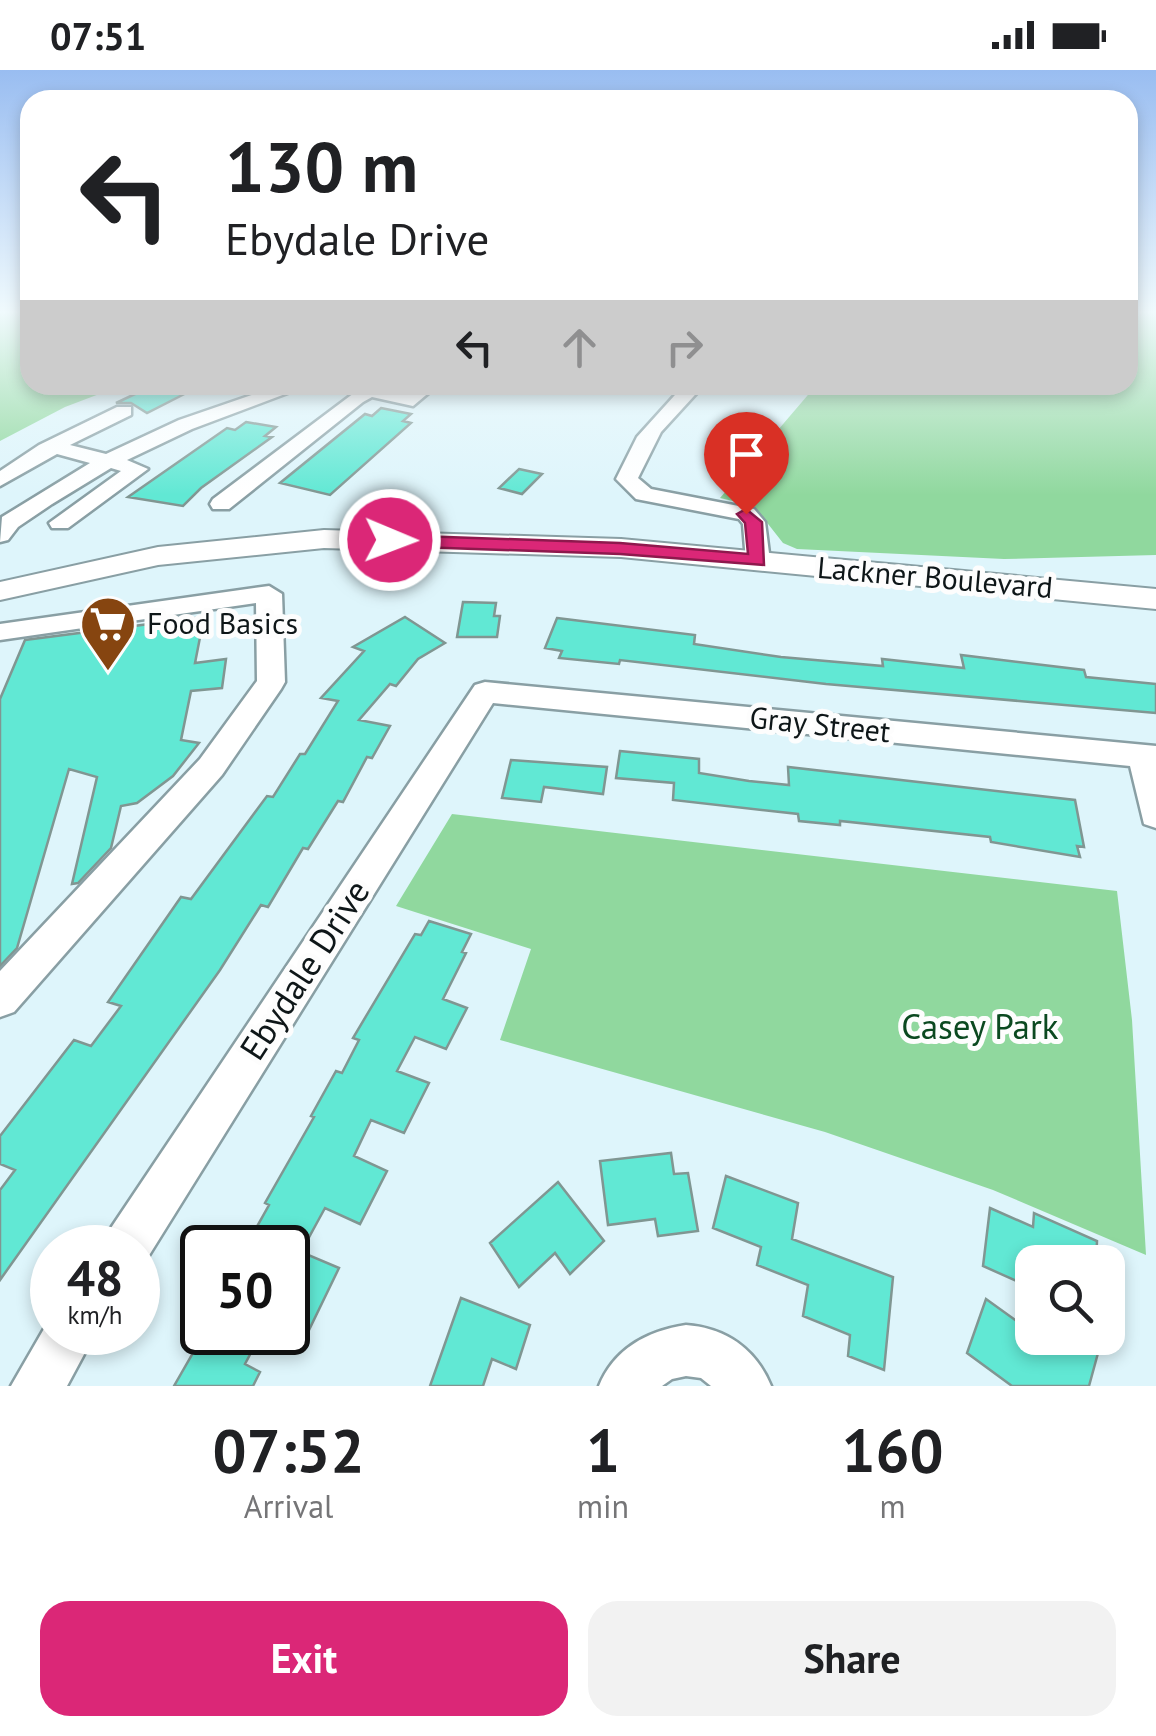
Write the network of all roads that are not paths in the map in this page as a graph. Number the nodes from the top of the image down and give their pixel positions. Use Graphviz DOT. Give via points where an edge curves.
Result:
graph roads {
  1 [pos="241,395"];
  2 [pos="252,395"];
  3 [pos="359,395"];
  4 [pos="393,395"];
  5 [pos="418,395"];
  6 [pos="683,395"];
  7 [pos="213,403"];
  8 [pos="124,411"];
  9 [pos="54,447"];
  10 [pos="97,458"];
  11 [pos="0,461"];
  12 [pos="0,480"];
  13 [pos="221,504"];
  14 [pos="0,512"];
  15 [pos="60,523"];
  16 [pos="0,535"];
  17 [pos="758,561"];
  18 [pos="0,591"];
  19 [pos="1156,599"];
  20 [pos="0,632"];
  21 [pos="484,692"];
  22 [pos="1150,757"];
  23 [pos="1156,815"];
  24 [pos="0,999"];
  25 [pos="141,1225"];
  26 [pos="57,1355"];
  27 [pos="37,1386"];
  28 [pos="626,1386"];
  29 [pos="745,1386"];
  1 -- 7 [label="street"];
  2 -- 7 [label="street"];
  3 -- 13 [label="street"];
  4 -- 5 [label="street"];
  6 -- 17 [label="street" via="627,479 644,494 746,514 754,522"];
  7 -- 10 [label="street"];
  8 -- 9 [label="street"];
  9 -- 10 [label="street"];
  9 -- 11 [label="street"];
  9 -- 12 [label="street"];
  10 -- 14 [label="street"];
  10 -- 15 [label="street" via="138,469"];
  10 -- 16 [label="street"];
  17 -- 18 [label="main road, Lackner Boulevard" via="593,547 302,539 158,556"];
  17 -- 19 [label="main road, Lackner Boulevard"];
  20 -- 24 [label="street" via="270,594 271,682 211,767"];
  21 -- 22 [label="street, Gray Street"];
  21 -- 25 [label="street, Ebydale Drive"];
  22 -- 23 [label="street"];
  26 -- 27 [label="street"];
  28 -- 29 [label="street" via="640,1366 666,1351 691,1350 717,1358"];
}
